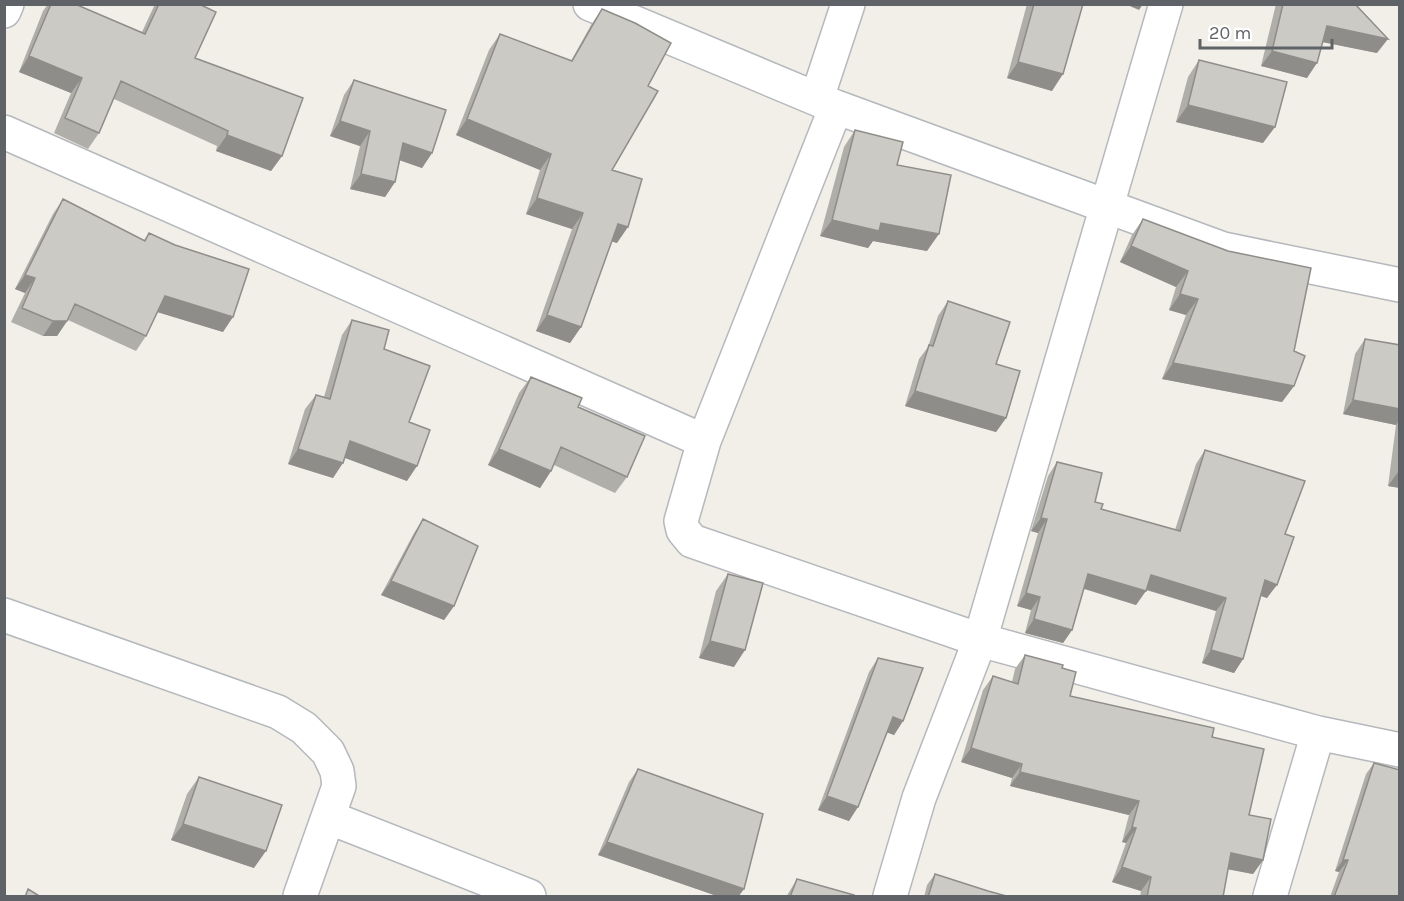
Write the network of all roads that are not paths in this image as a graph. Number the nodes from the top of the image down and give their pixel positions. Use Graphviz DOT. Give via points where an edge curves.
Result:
graph roads {
  1 [pos="7,4"];
  2 [pos="590,4"];
  3 [pos="848,4"];
  4 [pos="1166,4"];
  5 [pos="4,11"];
  6 [pos="827,103"];
  7 [pos="4,132"];
  8 [pos="1108,205"];
  9 [pos="1400,285"];
  10 [pos="704,441"];
  11 [pos="4,615"];
  12 [pos="980,640"];
  13 [pos="1318,733"];
  14 [pos="1400,750"];
  15 [pos="328,818"];
  16 [pos="300,897"];
  17 [pos="529,897"];
  18 [pos="890,897"];
  19 [pos="1270,897"];
  1 -- 5 [label="street"];
  2 -- 6 [label="street"];
  3 -- 6 [label="street"];
  4 -- 8 [label="street"];
  6 -- 8 [label="street"];
  6 -- 10 [label="street"];
  7 -- 10 [label="street"];
  8 -- 9 [label="street" via="1223,249"];
  8 -- 12 [label="street"];
  10 -- 12 [label="street" via="681,521 692,541"];
  11 -- 15 [label="street" via="252,701 304,728 328,753 339,778"];
  12 -- 13 [label="street"];
  12 -- 18 [label="street" via="919,798"];
  13 -- 14 [label="street"];
  13 -- 19 [label="street"];
  15 -- 16 [label="street"];
  15 -- 17 [label="street"];
}
